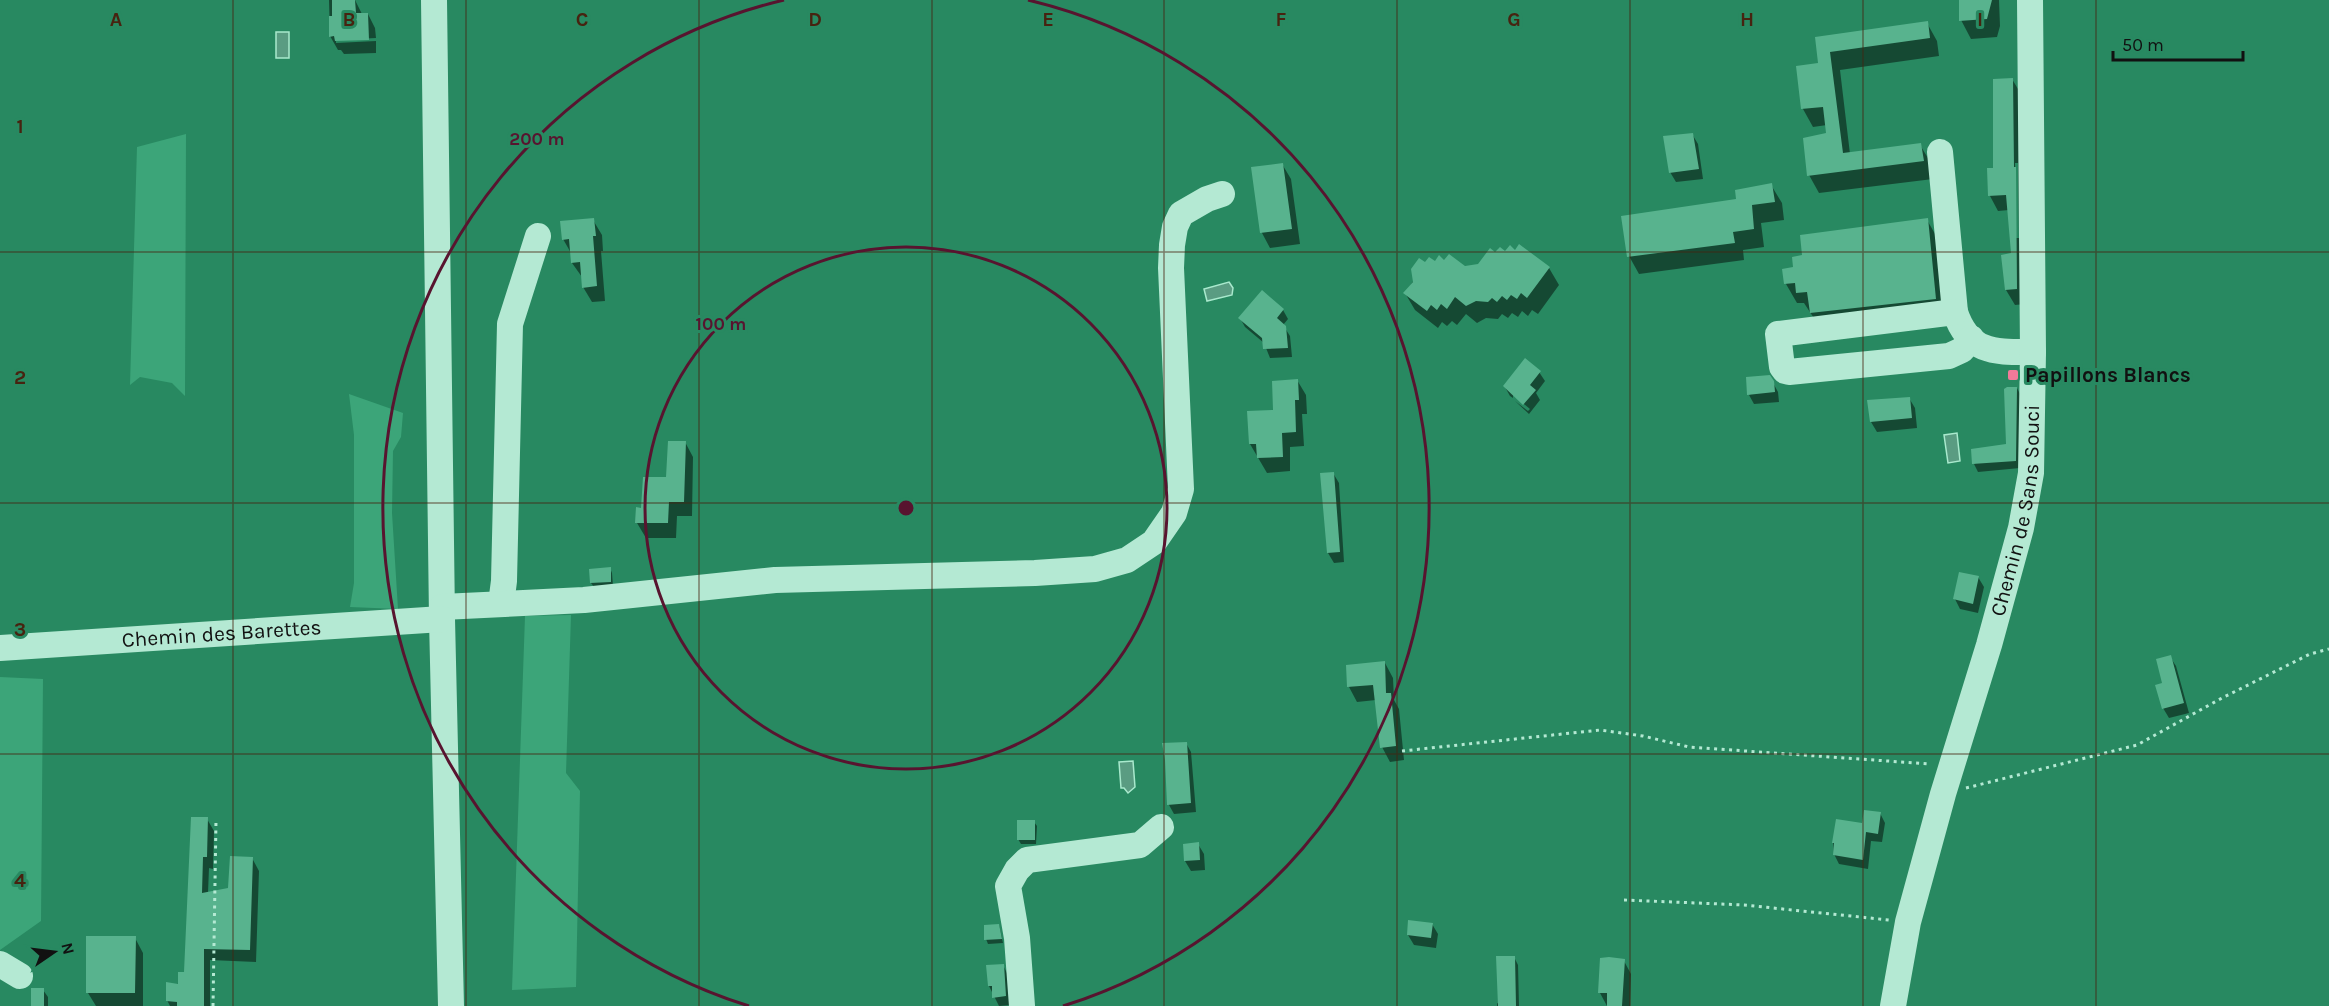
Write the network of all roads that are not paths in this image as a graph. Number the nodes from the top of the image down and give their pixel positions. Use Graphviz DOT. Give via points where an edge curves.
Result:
graph roads {
  1 [pos="434,0"];
  2 [pos="2030,0"];
  3 [pos="1940,152"];
  4 [pos="1222,194"];
  5 [pos="538,236"];
  6 [pos="1955,312"];
  7 [pos="1971,338"];
  8 [pos="2033,352"];
  9 [pos="501,604"];
  10 [pos="442,613"];
  11 [pos="0,648"];
  12 [pos="1161,827"];
  13 [pos="451,1006"];
  14 [pos="1022,1006"];
  15 [pos="1893,1006"];
  1 -- 10 [label="street"];
  2 -- 8 [label="street, Chemin de Sans Souci"];
  3 -- 6 [label="street"];
  4 -- 9 [label="street, Chemin des Barettes" via="1181,214 1175,227 1170,268 1181,489 1174,513 1154,542 1127,560 1095,569 775,580 584,600"];
  5 -- 9 [label="street" via="510,324"];
  6 -- 7 [label="street"];
  6 -- 7 [label="street" via="1778,334 1782,367 1789,372 1949,356 1962,350"];
  7 -- 8 [label="street" via="1989,351"];
  8 -- 15 [label="street, Chemin de Sans Souci" via="2031,473 2021,528 1908,922"];
  9 -- 10 [label="street, Chemin des Barettes"];
  10 -- 11 [label="street, Chemin des Barettes"];
  10 -- 13 [label="street"];
  12 -- 14 [label="street" via="1140,845 1028,860 1017,870 1008,886"];
}
